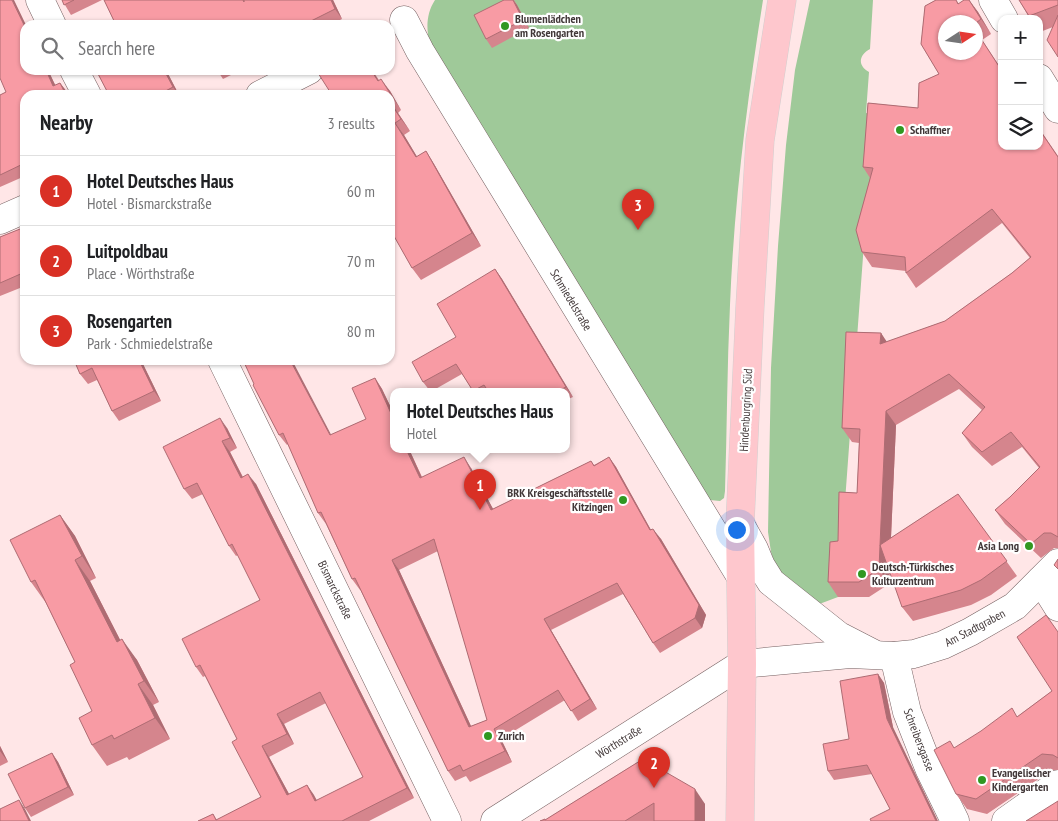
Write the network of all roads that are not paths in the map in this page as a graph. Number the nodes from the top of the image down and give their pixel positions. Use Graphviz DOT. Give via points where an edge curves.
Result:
graph roads {
  1 [pos="40,0"];
  2 [pos="782,0"];
  3 [pos="993,0"];
  4 [pos="1002,15"];
  5 [pos="402,16"];
  6 [pos="50,20"];
  7 [pos="76,75"];
  8 [pos="299,75"];
  9 [pos="1043,85"];
  10 [pos="84,90"];
  11 [pos="270,90"];
  12 [pos="1058,109"];
  13 [pos="20,211"];
  14 [pos="0,220"];
  15 [pos="224,365"];
  16 [pos="740,524"];
  17 [pos="1050,571"];
  18 [pos="741,578"];
  19 [pos="1058,607"];
  20 [pos="884,655"];
  21 [pos="742,664"];
  22 [pos="1058,784"];
  23 [pos="447,821"];
  24 [pos="495,821"];
  25 [pos="740,821"];
  26 [pos="955,821"];
  27 [pos="1006,821"];
  1 -- 6 [label="street"];
  2 -- 16 [label="main road, Hindenburgring Süd" via="760,140"];
  3 -- 4 [label="street"];
  5 -- 18 [label="street, Schmiedelstraße" via="425,59"];
  7 -- 10 [label="street"];
  8 -- 11 [label="street"];
  9 -- 12 [label="street"];
  13 -- 14 [label="street"];
  15 -- 23 [label="street, Bismarckstraße"];
  16 -- 18 [label="main road, Hindenburgring Süd"];
  16 -- 20 [label="street" via="771,582 839,636"];
  17 -- 19 [label="street"];
  17 -- 20 [label="street, Am Stadtgraben" via="1015,606 970,632 914,654"];
  18 -- 21 [label="main road, Hindenburgring Süd"];
  20 -- 21 [label="street, Am Stadtgraben" via="834,655"];
  20 -- 26 [label="street, Schreibersgasse" via="929,768"];
  21 -- 24 [label="street, Wörthstraße"];
  21 -- 25 [label="main road, Hindenburgring Süd"];
  22 -- 27 [label="street"];
}
